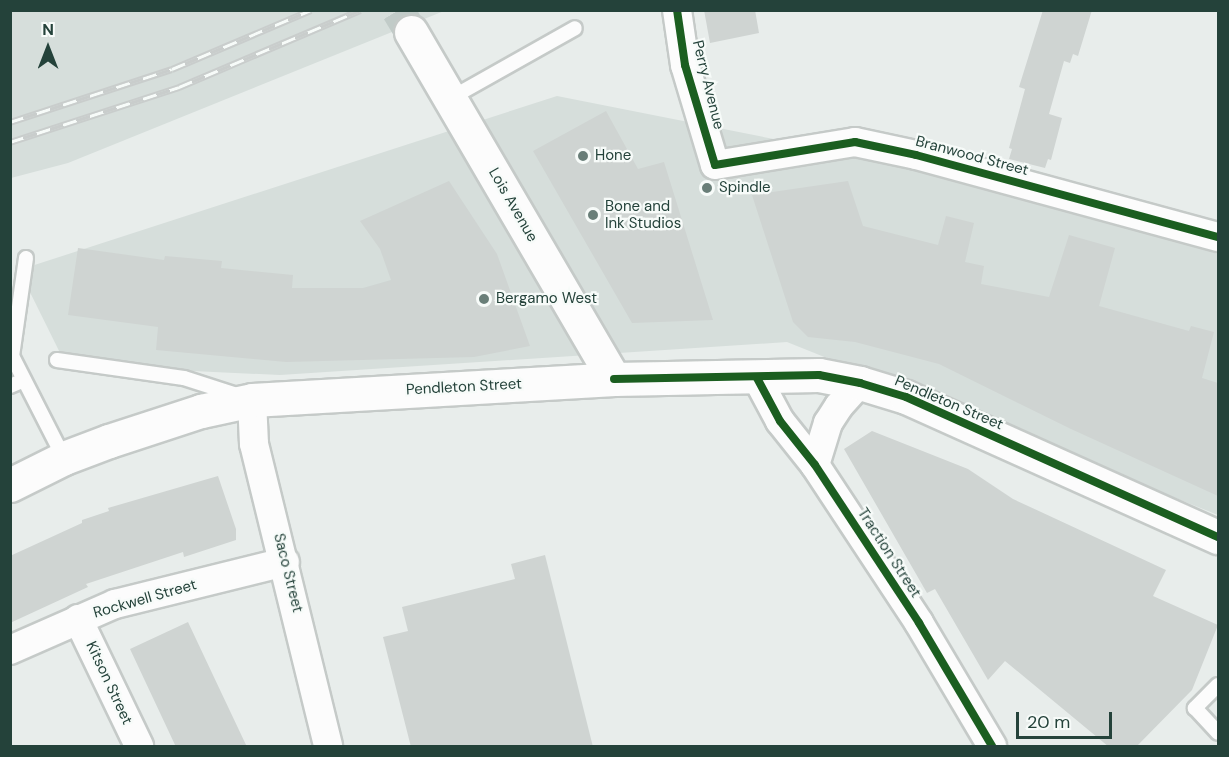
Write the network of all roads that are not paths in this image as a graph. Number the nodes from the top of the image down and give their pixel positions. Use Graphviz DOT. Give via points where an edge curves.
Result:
graph roads {
  1 [pos="677,10"];
  2 [pos="575,28"];
  3 [pos="411,32"];
  4 [pos="451,98"];
  5 [pos="715,165"];
  6 [pos="1218,237"];
  7 [pos="26,258"];
  8 [pos="57,360"];
  9 [pos="757,378"];
  10 [pos="614,379"];
  11 [pos="24,380"];
  12 [pos="860,383"];
  13 [pos="10,386"];
  14 [pos="252,400"];
  15 [pos="64,458"];
  16 [pos="815,465"];
  17 [pos="10,485"];
  18 [pos="1218,537"];
  19 [pos="285,562"];
  20 [pos="78,619"];
  21 [pos="10,650"];
  22 [pos="1218,685"];
  23 [pos="1218,733"];
  24 [pos="139,747"];
  25 [pos="328,747"];
  26 [pos="992,747"];
  1 -- 5 [label="street, Perry Avenue" via="685,65"];
  2 -- 4 [label="lane"];
  3 -- 4 [label="main road, Lois Avenue"];
  4 -- 10 [label="main road, Lois Avenue"];
  5 -- 6 [label="street, Branwood Street" via="855,142"];
  7 -- 11 [label="lane" via="12,356"];
  8 -- 14 [label="lane, Pendleton Street" via="184,378"];
  9 -- 10 [label="main road, Pendleton Street"];
  9 -- 12 [label="main road, Pendleton Street" via="819,375"];
  9 -- 16 [label="street, Traction Street" via="780,421"];
  10 -- 14 [label="main road, Pendleton Street"];
  11 -- 13 [label="lane"];
  11 -- 15 [label="lane"];
  12 -- 16 [label="street" via="828,423"];
  12 -- 18 [label="main road, Pendleton Street" via="906,397"];
  14 -- 15 [label="main road, Pendleton Street" via="201,411"];
  14 -- 19 [label="street, Saco Street" via="254,444"];
  15 -- 17 [label="main road, Pendleton Street"];
  16 -- 26 [label="street, Traction Street" via="919,623"];
  19 -- 20 [label="street, Rockwell Street" via="115,604"];
  19 -- 25 [label="street, Saco Street"];
  20 -- 21 [label="street, Rockwell Street"];
  20 -- 24 [label="street, Kitson Street"];
  22 -- 23 [label="lane" via="1195,708"];
}
